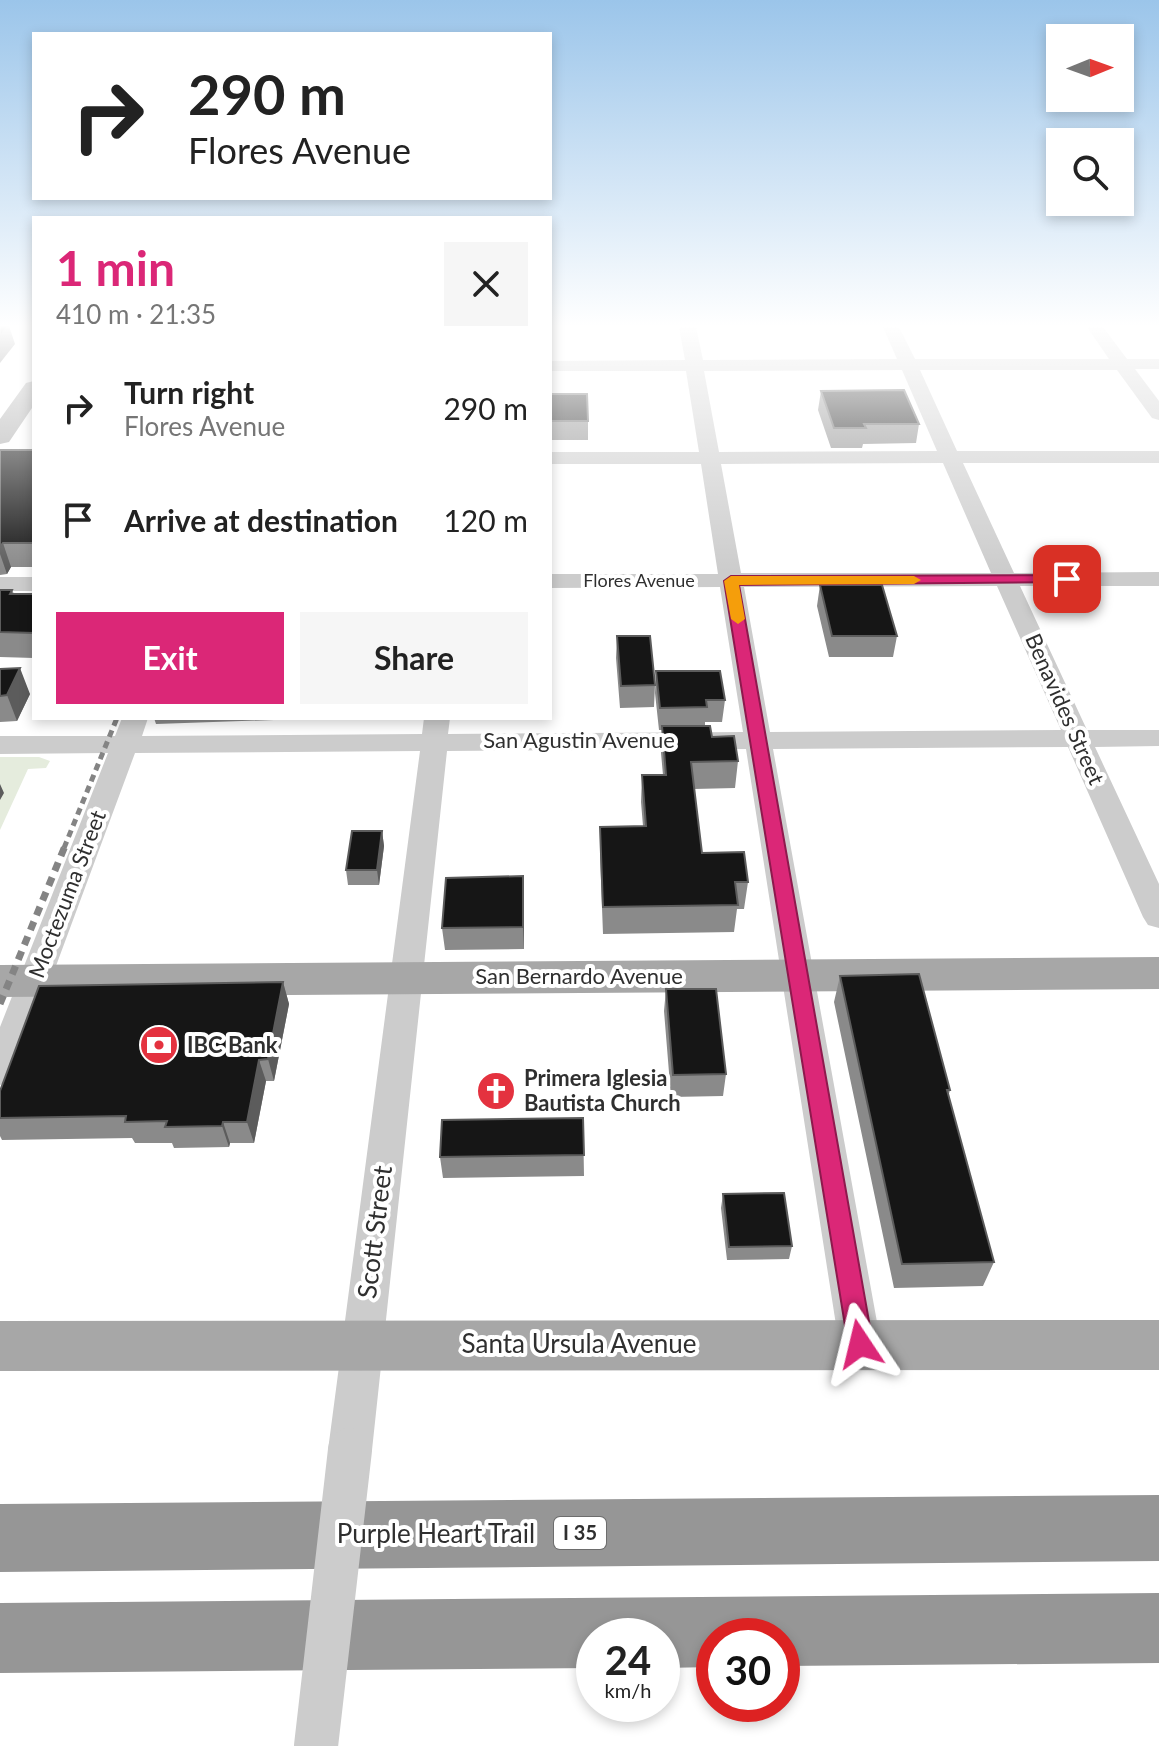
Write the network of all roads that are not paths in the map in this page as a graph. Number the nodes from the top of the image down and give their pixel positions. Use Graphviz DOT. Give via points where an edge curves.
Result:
graph roads {
  1 [pos="20,408"];
  2 [pos="702,408"];
  3 [pos="929,408"];
  4 [pos="0,437"];
  5 [pos="1159,457"];
  6 [pos="552,458"];
  7 [pos="710,458"];
  8 [pos="951,458"];
  9 [pos="1006,579"];
  10 [pos="1159,579"];
  11 [pos="552,581"];
  12 [pos="731,581"];
  13 [pos="0,584"];
  14 [pos="32,584"];
  15 [pos="436,730"];
  16 [pos="130,732"];
  17 [pos="1078,738"];
  18 [pos="1159,738"];
  19 [pos="759,740"];
  20 [pos="0,745"];
  21 [pos="1159,917"];
  22 [pos="1159,973"];
  23 [pos="799,975"];
  24 [pos="407,977"];
  25 [pos="17,980"];
  26 [pos="0,1071"];
  27 [pos="361,1344"];
  28 [pos="860,1344"];
  29 [pos="1159,1345"];
  30 [pos="0,1346"];
  31 [pos="1159,1528"];
  32 [pos="0,1538"];
  33 [pos="1159,1628"];
  34 [pos="0,1638"];
  35 [pos="316,1746"];
  1 -- 4 [label="main road"];
  2 -- 7 [label="street"];
  3 -- 8 [label="street, Benavides Street"];
  5 -- 8 [label="street"];
  6 -- 7 [label="street"];
  7 -- 8 [label="street"];
  7 -- 12 [label="street"];
  8 -- 9 [label="street, Benavides Street"];
  9 -- 10 [label="street, Flores Avenue"];
  9 -- 12 [label="street, Flores Avenue"];
  9 -- 17 [label="street, Benavides Street"];
  11 -- 12 [label="street, Flores Avenue"];
  12 -- 19 [label="street"];
  13 -- 14 [label="street"];
  15 -- 16 [label="street, San Agustin Avenue"];
  15 -- 19 [label="street, San Agustin Avenue"];
  15 -- 24 [label="street, Scott Street"];
  16 -- 20 [label="street, San Agustin Avenue"];
  16 -- 25 [label="street, Moctezuma Street"];
  17 -- 18 [label="street, San Agustin Avenue"];
  17 -- 19 [label="street, San Agustin Avenue"];
  17 -- 21 [label="street, Benavides Street"];
  19 -- 23 [label="street"];
  22 -- 23 [label="main road, San Bernardo Avenue"];
  23 -- 24 [label="main road, San Bernardo Avenue"];
  23 -- 28 [label="street"];
  24 -- 25 [label="main road, San Bernardo Avenue"];
  24 -- 27 [label="street, Scott Street"];
  25 -- 26 [label="street, Moctezuma Street"];
  27 -- 28 [label="main road, Santa Ursula Avenue"];
  27 -- 30 [label="main road, Santa Ursula Avenue"];
  27 -- 35 [label="street, Scott Street, bridge"];
  28 -- 29 [label="main road, Santa Ursula Avenue"];
  31 -- 32 [label="highway, Purple Heart Trail / I 35"];
  33 -- 34 [label="highway"];
}
